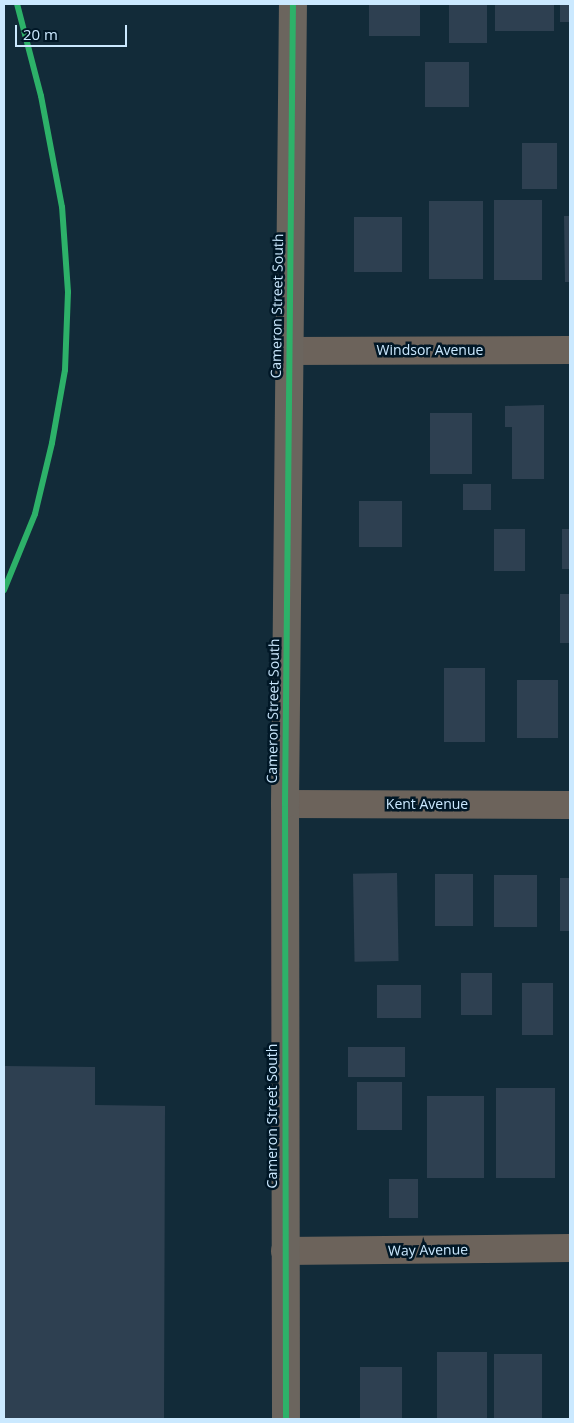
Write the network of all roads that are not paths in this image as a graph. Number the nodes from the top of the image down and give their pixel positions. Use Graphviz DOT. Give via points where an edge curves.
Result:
graph roads {
  1 [pos="293,4"];
  2 [pos="570,350"];
  3 [pos="289,351"];
  4 [pos="285,804"];
  5 [pos="570,805"];
  6 [pos="570,1248"];
  7 [pos="285,1252"];
  8 [pos="286,1419"];
  1 -- 3 [label="street, Cameron Street South"];
  2 -- 3 [label="street, Windsor Avenue"];
  3 -- 4 [label="street, Cameron Street South"];
  4 -- 5 [label="street, Kent Avenue"];
  4 -- 7 [label="street, Cameron Street South"];
  6 -- 7 [label="street, Way Avenue"];
  7 -- 8 [label="street, Cameron Street South"];
}
